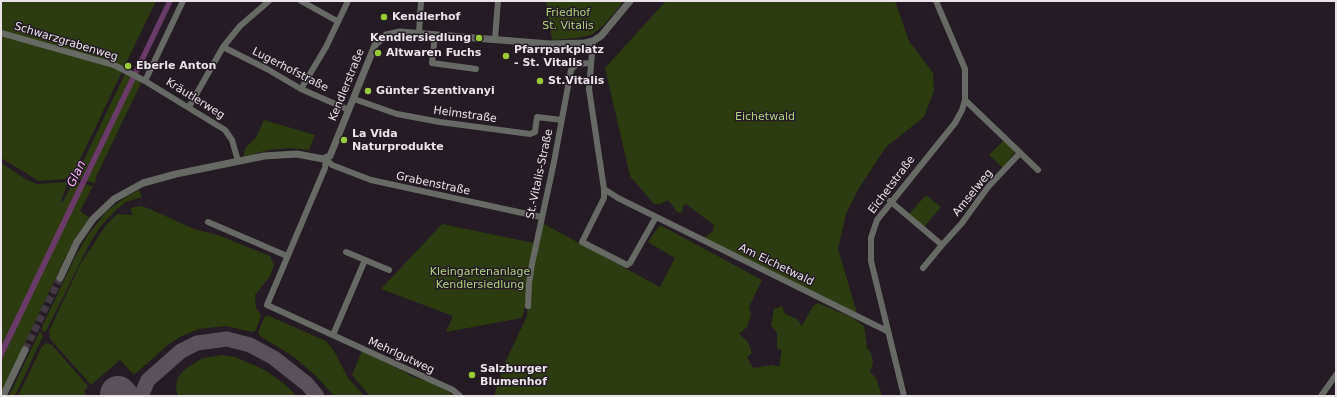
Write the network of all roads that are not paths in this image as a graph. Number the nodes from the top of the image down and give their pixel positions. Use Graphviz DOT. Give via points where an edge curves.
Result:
graph roads {
  1 [pos="183,1"];
  2 [pos="269,1"];
  3 [pos="301,1"];
  4 [pos="348,1"];
  5 [pos="422,1"];
  6 [pos="498,1"];
  7 [pos="630,1"];
  8 [pos="936,1"];
  9 [pos="337,21"];
  10 [pos="1,32"];
  11 [pos="419,34"];
  12 [pos="435,35"];
  13 [pos="495,40"];
  14 [pos="593,41"];
  15 [pos="223,47"];
  16 [pos="591,62"];
  17 [pos="476,69"];
  18 [pos="143,80"];
  19 [pos="301,89"];
  20 [pos="354,99"];
  21 [pos="965,100"];
  22 [pos="189,107"];
  23 [pos="349,110"];
  24 [pos="562,120"];
  25 [pos="1020,153"];
  26 [pos="326,159"];
  27 [pos="238,161"];
  28 [pos="1038,170"];
  29 [pos="604,189"];
  30 [pos="890,201"];
  31 [pos="541,217"];
  32 [pos="656,217"];
  33 [pos="208,222"];
  34 [pos="942,246"];
  35 [pos="346,252"];
  36 [pos="287,256"];
  37 [pos="364,260"];
  38 [pos="923,268"];
  39 [pos="389,270"];
  40 [pos="60,278"];
  41 [pos="267,305"];
  42 [pos="528,306"];
  43 [pos="887,331"];
  44 [pos="333,335"];
  45 [pos="25,350"];
  46 [pos="1336,375"];
  47 [pos="3,396"];
  48 [pos="460,396"];
  49 [pos="904,396"];
  50 [pos="1321,396"];
  1 -- 18 [label="street"];
  2 -- 15 [label="street" via="240,26"];
  3 -- 9 [label="street"];
  4 -- 9 [label="street" via="341,19"];
  5 -- 11 [label="street"];
  6 -- 13 [label="street"];
  7 -- 14 [label="street"];
  8 -- 21 [label="street, Eichetstraße" via="965,70"];
  9 -- 19 [label="street" via="326,47"];
  10 -- 18 [label="street, Schwarzgrabenweg" via="114,66"];
  11 -- 12 [label="street, Kendlerstraße"];
  11 -- 20 [label="street, Kendlerstraße" via="393,32 380,40 375,45"];
  12 -- 13 [label="street, Kendlerstraße"];
  12 -- 17 [label="street" via="432,63"];
  13 -- 14 [label="street, Kendlerstraße" via="557,44"];
  14 -- 16 [label="street"];
  15 -- 19 [label="street, Lugerhofstraße"];
  15 -- 22 [label="street"];
  16 -- 24 [label="street, St.-Vitalis-Straße" via="577,64 571,69"];
  16 -- 29 [label="street" via="589,88"];
  18 -- 22 [label="street, Kräutlerweg"];
  19 -- 23 [label="street, Lugerhofstraße"];
  20 -- 23 [label="street, Kendlerstraße"];
  20 -- 24 [label="street, Heimstraße" via="397,114 530,134 535,132 537,118"];
  21 -- 25 [label="street"];
  21 -- 30 [label="street, Eichetstraße" via="955,123"];
  22 -- 27 [label="street, Kräutlerweg" via="225,130 232,140"];
  23 -- 26 [label="street, Kendlerstraße" via="331,154"];
  24 -- 31 [label="street, St.-Vitalis-Straße"];
  25 -- 28 [label="street"];
  25 -- 34 [label="street, Amselweg" via="988,187"];
  26 -- 27 [label="street" via="288,154"];
  26 -- 31 [label="street, Grabenstraße" via="332,165 371,180"];
  26 -- 36 [label="street, Kendlerstraße" via="325,168"];
  27 -- 40 [label="street" via="156,179 122,194 101,210 85,230"];
  29 -- 32 [label="street, Am Eichetwald"];
  29 -- 32 [label="street" via="604,198 582,242 627,265"];
  30 -- 34 [label="street"];
  30 -- 43 [label="street, Eichetstraße" via="877,220 871,238 871,261"];
  31 -- 42 [label="street, St.-Vitalis-Straße" via="528,283"];
  32 -- 43 [label="street, Am Eichetwald"];
  33 -- 36 [label="street"];
  34 -- 38 [label="street, Amselweg"];
  35 -- 37 [label="street"];
  36 -- 41 [label="street, Kendlerstraße"];
  37 -- 39 [label="street"];
  37 -- 44 [label="street"];
  41 -- 44 [label="street, Mehrlgutweg"];
  43 -- 49 [label="street, Eichetstraße"];
  44 -- 48 [label="street, Mehrlgutweg"];
  45 -- 47 [label="street"];
  46 -- 50 [label="street"];
}
